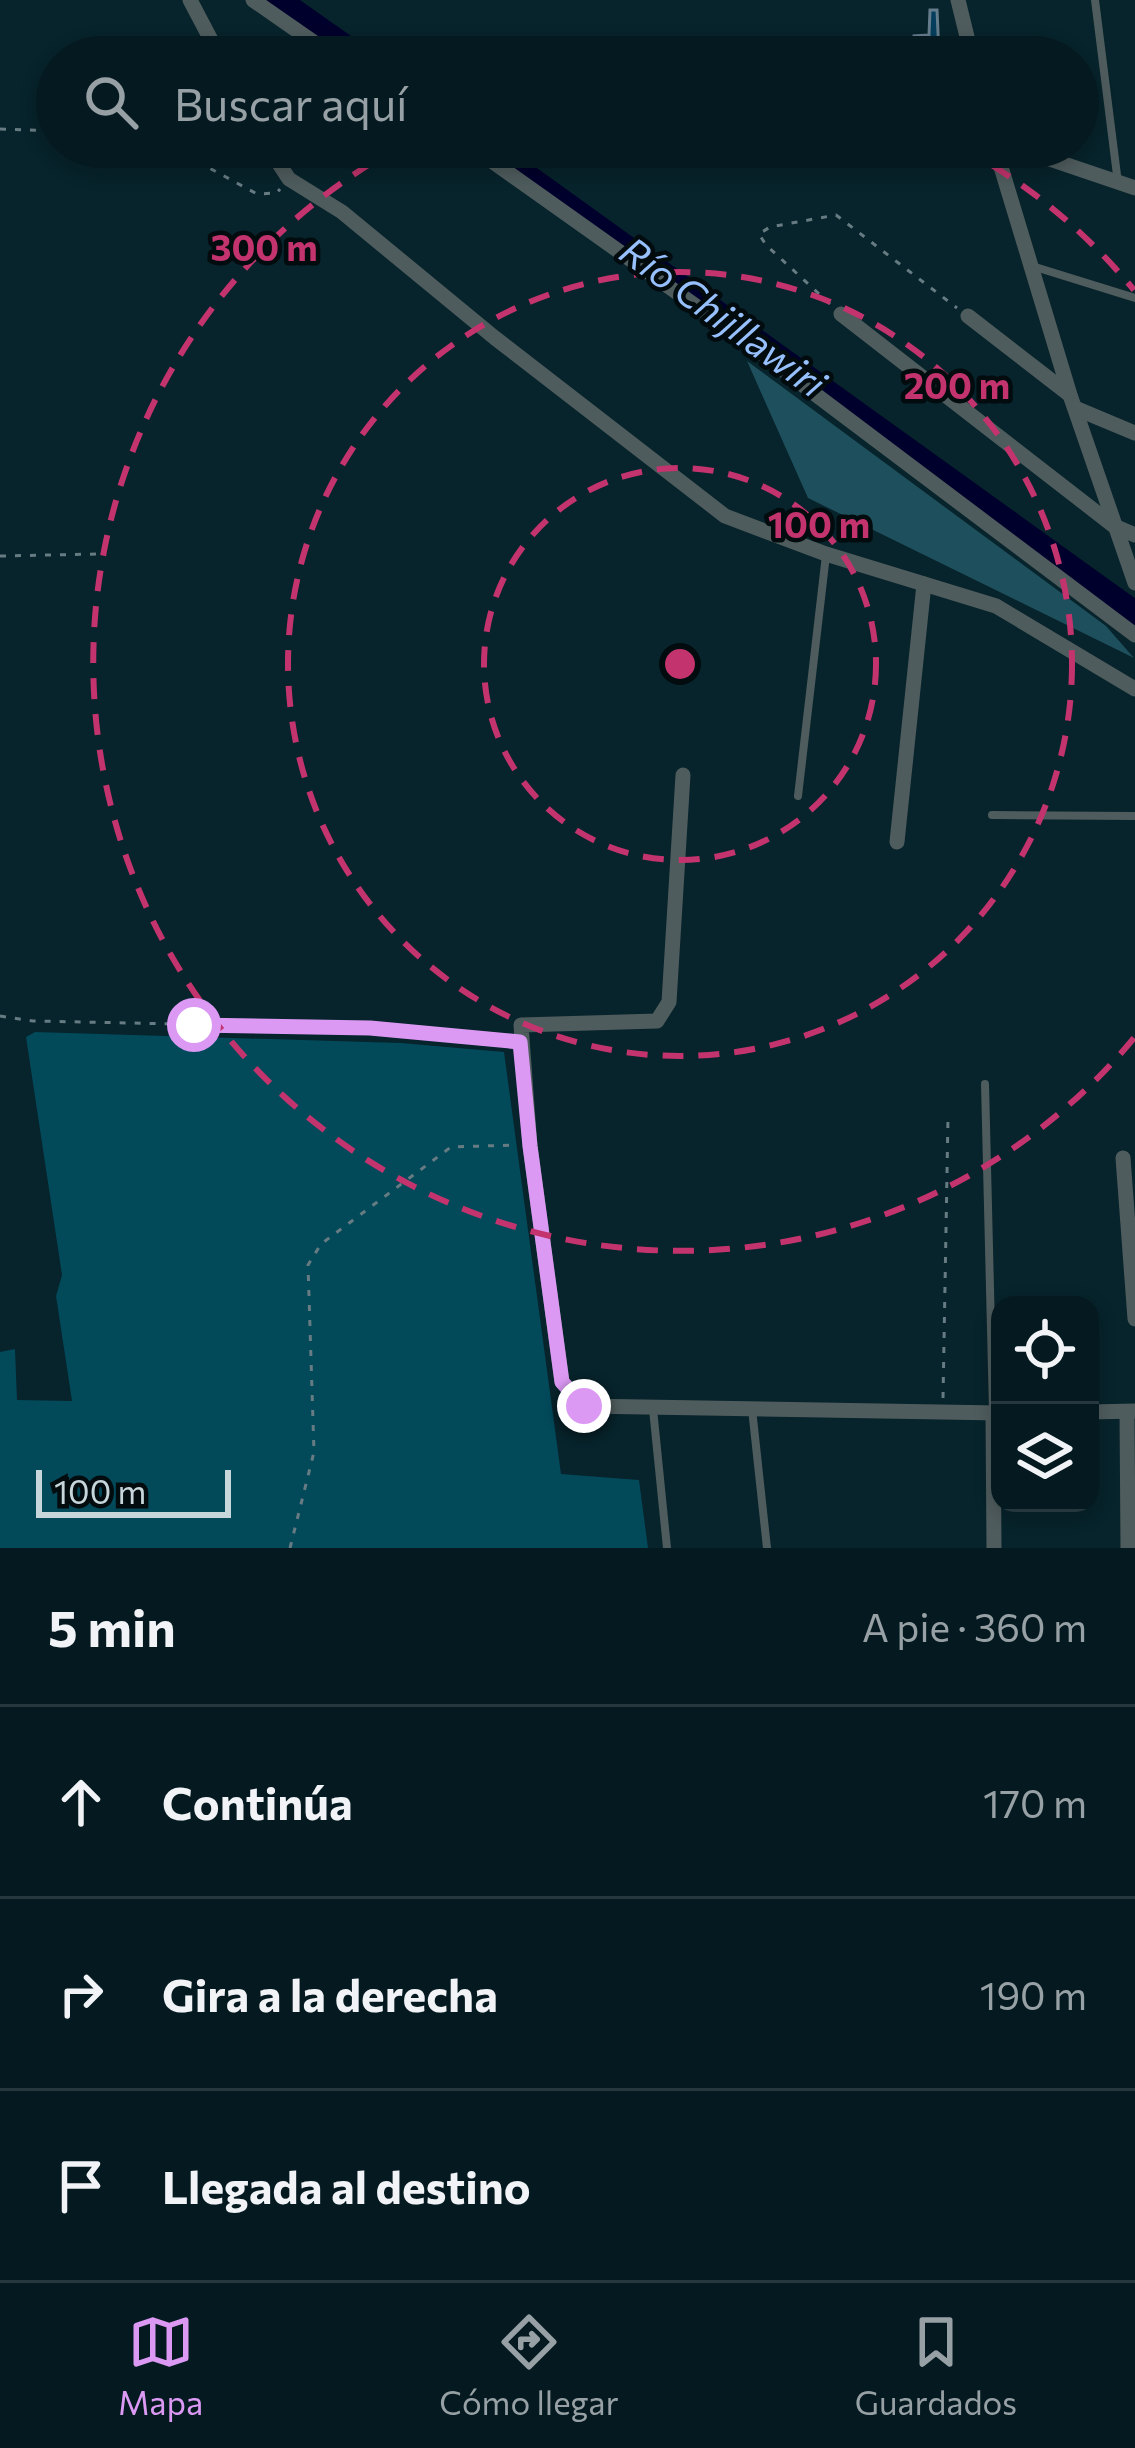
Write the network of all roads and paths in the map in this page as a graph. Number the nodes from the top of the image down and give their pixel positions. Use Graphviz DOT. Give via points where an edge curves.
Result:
graph roads {
  1 [pos="190,0"];
  2 [pos="254,0"];
  3 [pos="958,0"];
  4 [pos="1096,0"];
  5 [pos="209,36"];
  6 [pos="305,36"];
  7 [pos="967,36"];
  8 [pos="0,129"];
  9 [pos="36,130"];
  10 [pos="209,168"];
  11 [pos="282,168"];
  12 [pos="502,168"];
  13 [pos="1001,168"];
  14 [pos="1076,168"];
  15 [pos="290,179"];
  16 [pos="1126,185"];
  17 [pos="1031,266"];
  18 [pos="1135,298"];
  19 [pos="842,314"];
  20 [pos="968,316"];
  21 [pos="1072,401"];
  22 [pos="1135,433"];
  23 [pos="1114,526"];
  24 [pos="1135,535"];
  25 [pos="98,554"];
  26 [pos="826,554"];
  27 [pos="0,556"];
  28 [pos="1135,583"];
  29 [pos="924,584"];
  30 [pos="1135,635"];
  31 [pos="1135,689"];
  32 [pos="683,775"];
  33 [pos="798,796"];
  34 [pos="992,814"];
  35 [pos="1135,816"];
  36 [pos="897,842"];
  37 [pos="0,1016"];
  38 [pos="520,1042"];
  39 [pos="986,1084"];
  40 [pos="948,1117"];
  41 [pos="530,1146"];
  42 [pos="1123,1158"];
  43 [pos="1134,1304"];
  44 [pos="1135,1319"];
  45 [pos="996,1404"];
  46 [pos="653,1407"];
  47 [pos="752,1408"];
  48 [pos="941,1412"];
  49 [pos="1099,1412"];
  50 [pos="1131,1412"];
  51 [pos="991,1413"];
  52 [pos="995,1512"];
  53 [pos="290,1548"];
  54 [pos="667,1548"];
  55 [pos="766,1548"];
  56 [pos="994,1548"];
  57 [pos="1128,1548"];
  1 -- 5 [label="street"];
  2 -- 6 [label="street"];
  3 -- 7 [label="street"];
  4 -- 16 [label="lane"];
  8 -- 9 [label="path"];
  10 -- 15 [label="path" via="257,194 277,194"];
  11 -- 15 [label="street"];
  12 -- 30 [label="street"];
  13 -- 17 [label="street"];
  14 -- 16 [label="street"];
  15 -- 26 [label="street" via="342,212 699,499"];
  17 -- 18 [label="lane"];
  17 -- 21 [label="street"];
  19 -- 20 [label="path" via="759,234 836,215"];
  19 -- 23 [label="street"];
  20 -- 21 [label="street"];
  21 -- 22 [label="street"];
  21 -- 23 [label="street"];
  23 -- 24 [label="street"];
  23 -- 28 [label="street"];
  25 -- 27 [label="path"];
  26 -- 29 [label="street"];
  26 -- 33 [label="lane"];
  29 -- 31 [label="street" via="996,606"];
  29 -- 36 [label="street"];
  32 -- 38 [label="street" via="669,1003 657,1021 521,1024"];
  34 -- 35 [label="lane"];
  37 -- 38 [label="path" via="370,1028"];
  38 -- 41 [label="street"];
  39 -- 45 [label="lane"];
  40 -- 48 [label="path"];
  41 -- 46 [label="street" via="562,1382 584,1406"];
  41 -- 53 [label="path" via="452,1147 321,1244 308,1265 314,1452"];
  42 -- 43 [label="street"];
  43 -- 44 [label="street"];
  46 -- 47 [label="street"];
  46 -- 54 [label="lane"];
  47 -- 48 [label="street"];
  47 -- 55 [label="lane"];
  48 -- 51 [label="street"];
  49 -- 50 [label="street"];
  50 -- 57 [label="street"];
  52 -- 56 [label="street"];
}
